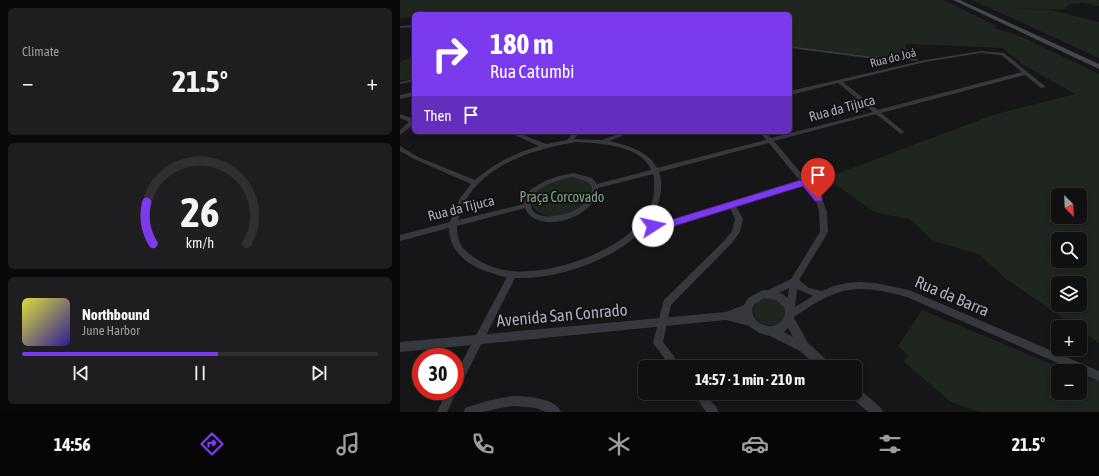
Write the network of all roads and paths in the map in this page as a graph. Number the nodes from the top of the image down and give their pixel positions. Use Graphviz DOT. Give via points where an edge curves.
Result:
graph roads {
  1 [pos="956,0"];
  2 [pos="964,0"];
  3 [pos="412,26"];
  4 [pos="400,27"];
  5 [pos="792,47"];
  6 [pos="898,60"];
  7 [pos="926,61"];
  8 [pos="1099,62"];
  9 [pos="906,66"];
  10 [pos="1099,67"];
  11 [pos="1025,73"];
  12 [pos="412,80"];
  13 [pos="840,82"];
  14 [pos="400,83"];
  15 [pos="1043,87"];
  16 [pos="792,88"];
  17 [pos="800,91"];
  18 [pos="792,93"];
  19 [pos="412,94"];
  20 [pos="400,96"];
  21 [pos="876,112"];
  22 [pos="400,116"];
  23 [pos="412,121"];
  24 [pos="412,124"];
  25 [pos="901,132"];
  26 [pos="400,133"];
  27 [pos="515,134"];
  28 [pos="574,134"];
  29 [pos="624,134"];
  30 [pos="765,134"];
  31 [pos="770,140"];
  32 [pos="569,141"];
  33 [pos="604,141"];
  34 [pos="544,146"];
  35 [pos="400,148"];
  36 [pos="407,153"];
  37 [pos="400,155"];
  38 [pos="655,171"];
  39 [pos="804,182"];
  40 [pos="475,183"];
  41 [pos="595,186"];
  42 [pos="528,205"];
  43 [pos="732,205"];
  44 [pos="453,223"];
  45 [pos="644,224"];
  46 [pos="400,238"];
  47 [pos="513,274"];
  48 [pos="794,281"];
  49 [pos="769,294"];
  50 [pos="822,294"];
  51 [pos="748,308"];
  52 [pos="790,314"];
  53 [pos="726,316"];
  54 [pos="662,322"];
  55 [pos="750,322"];
  56 [pos="770,331"];
  57 [pos="479,339"];
  58 [pos="804,347"];
  59 [pos="402,348"];
  60 [pos="671,360"];
  61 [pos="818,360"];
  62 [pos="464,368"];
  63 [pos="1099,376"];
  64 [pos="862,398"];
  65 [pos="448,400"];
  66 [pos="704,400"];
  67 [pos="442,412"];
  68 [pos="469,412"];
  69 [pos="556,412"];
  70 [pos="714,412"];
  71 [pos="877,412"];
  1 -- 10 [label="main road"];
  2 -- 8 [label="main road"];
  3 -- 4 [label="street"];
  5 -- 6 [label="street"];
  6 -- 7 [label="street"];
  6 -- 9 [label="street"];
  7 -- 9 [label="street, Rua do Joá"];
  7 -- 11 [label="street, Rua do Joá" via="966,53 994,52 1002,54"];
  9 -- 13 [label="street, Rua do Joá"];
  11 -- 15 [label="street"];
  11 -- 21 [label="street, Rua da Tijuca"];
  12 -- 14 [label="street"];
  13 -- 17 [label="street, Rua do Joá"];
  13 -- 21 [label="street"];
  16 -- 17 [label="street"];
  17 -- 18 [label="street, Rua do Joá"];
  19 -- 20 [label="street"];
  21 -- 25 [label="street"];
  21 -- 31 [label="street, Rua da Tijuca"];
  22 -- 23 [label="street"];
  24 -- 26 [label="street"];
  27 -- 34 [label="street"];
  28 -- 32 [label="street"];
  29 -- 33 [label="street"];
  30 -- 31 [label="street"];
  31 -- 38 [label="street, Rua da Tijuca"];
  31 -- 39 [label="street"];
  32 -- 33 [label="street"];
  32 -- 34 [label="street"];
  33 -- 38 [label="street" via="628,147 640,154 649,161"];
  34 -- 40 [label="street" via="505,161"];
  35 -- 36 [label="street"];
  36 -- 37 [label="street"];
  36 -- 40 [label="street"];
  38 -- 41 [label="street, Rua da Tijuca"];
  38 -- 45 [label="street" via="659,190 656,203"];
  39 -- 43 [label="street"];
  39 -- 48 [label="street" via="818,199 823,212 824,232"];
  40 -- 44 [label="street" via="458,204"];
  41 -- 42 [label="street" via="590,180 582,177 562,176 534,190"];
  41 -- 42 [label="street" via="593,199 587,206 568,216 556,219 541,217 530,211"];
  42 -- 44 [label="street, Rua da Tijuca"];
  43 -- 45 [label="street" via="671,223 653,226"];
  43 -- 54 [label="street" via="739,219 736,232 667,303"];
  44 -- 46 [label="street, Rua da Tijuca"];
  44 -- 47 [label="street" via="454,240 461,253 489,270"];
  45 -- 47 [label="street" via="623,243 592,260 559,271"];
  47 -- 57 [label="street"];
  48 -- 49 [label="street"];
  48 -- 50 [label="street" via="801,288"];
  48 -- 52 [label="street"];
  49 -- 51 [label="street" via="757,296"];
  49 -- 52 [label="street" via="785,300"];
  50 -- 52 [label="street, Rua da Barra"];
  50 -- 63 [label="street, Rua da Barra" via="852,285 869,284 909,294"];
  51 -- 53 [label="street, Avenida San Conrado"];
  51 -- 55 [label="street"];
  52 -- 56 [label="street" via="782,328"];
  52 -- 58 [label="street"];
  53 -- 54 [label="street, Avenida San Conrado"];
  53 -- 55 [label="street, Avenida San Conrado"];
  54 -- 57 [label="street, Avenida San Conrado"];
  54 -- 60 [label="street" via="658,343"];
  55 -- 56 [label="street" via="762,330"];
  56 -- 58 [label="street"];
  57 -- 59 [label="street, Avenida San Conrado"];
  57 -- 62 [label="street"];
  58 -- 61 [label="street"];
  64 -- 71 [label="street"];
  65 -- 67 [label="street"];
  66 -- 70 [label="street"];
  68 -- 69 [label="street" via="501,402 542,404"];
}
